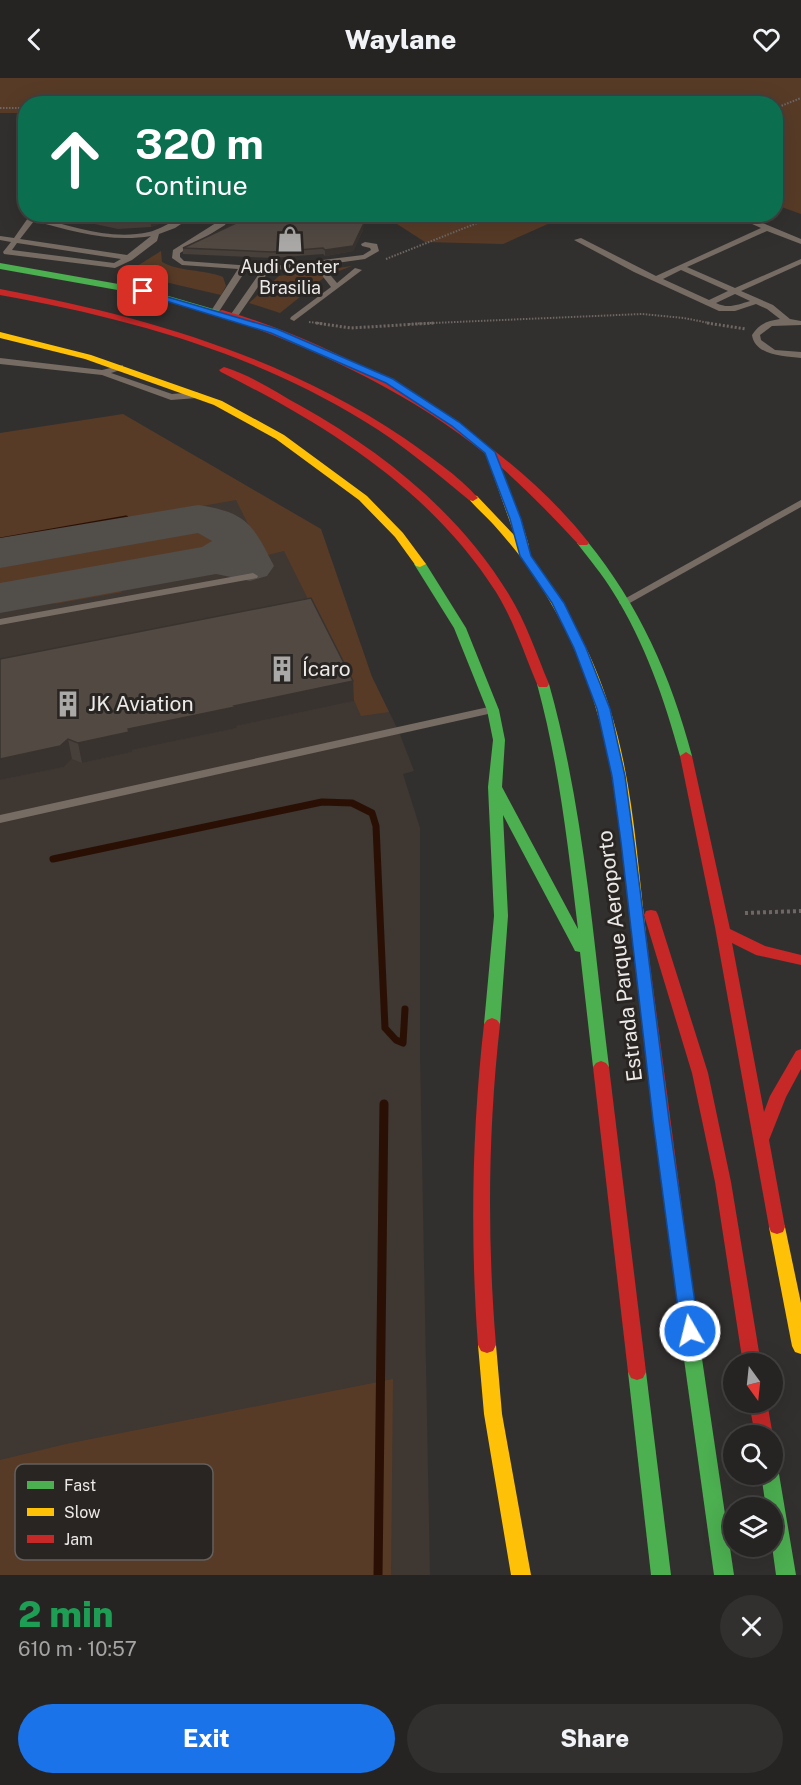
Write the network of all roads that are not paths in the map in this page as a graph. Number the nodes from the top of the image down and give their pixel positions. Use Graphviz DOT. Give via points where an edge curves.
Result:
graph roads {
  1 [pos="27,222"];
  2 [pos="51,222"];
  3 [pos="182,222"];
  4 [pos="223,222"];
  5 [pos="751,222"];
  6 [pos="766,228"];
  7 [pos="155,234"];
  8 [pos="0,238"];
  9 [pos="14,240"];
  10 [pos="578,240"];
  11 [pos="801,242"];
  12 [pos="365,244"];
  13 [pos="4,252"];
  14 [pos="129,258"];
  15 [pos="801,261"];
  16 [pos="0,264"];
  17 [pos="317,264"];
  18 [pos="680,267"];
  19 [pos="243,268"];
  20 [pos="266,269"];
  21 [pos="358,270"];
  22 [pos="656,279"];
  23 [pos="233,283"];
  24 [pos="255,286"];
  25 [pos="336,287"];
  26 [pos="737,291"];
  27 [pos="0,292"];
  28 [pos="757,301"];
  29 [pos="709,303"];
  30 [pos="214,311"];
  31 [pos="233,317"];
  32 [pos="294,319"];
  33 [pos="788,322"];
  34 [pos="801,323"];
  35 [pos="0,335"];
  36 [pos="800,356"];
  37 [pos="0,361"];
  38 [pos="213,365"];
  39 [pos="120,367"];
  40 [pos="103,373"];
  41 [pos="198,395"];
  42 [pos="490,452"];
  43 [pos="801,503"];
  44 [pos="525,556"];
  45 [pos="253,576"];
  46 [pos="624,602"];
  47 [pos="0,622"];
  48 [pos="493,710"];
  49 [pos="495,787"];
  50 [pos="0,819"];
  51 [pos="628,842"];
  52 [pos="723,932"];
  53 [pos="801,960"];
  54 [pos="590,964"];
  55 [pos="801,1055"];
  56 [pos="760,1141"];
  57 [pos="801,1346"];
  58 [pos="750,1353"];
  59 [pos="772,1485"];
  60 [pos="521,1575"];
  61 [pos="661,1575"];
  62 [pos="724,1575"];
  63 [pos="786,1575"];
  1 -- 9 [label="lane"];
  2 -- 7 [label="lane" via="106,238"];
  3 -- 7 [label="lane"];
  4 -- 19 [label="lane" via="177,252 176,258 182,263"];
  5 -- 6 [label="lane"];
  6 -- 11 [label="lane"];
  6 -- 18 [label="lane"];
  7 -- 14 [label="lane"];
  8 -- 9 [label="lane"];
  9 -- 13 [label="lane"];
  9 -- 14 [label="lane"];
  10 -- 22 [label="lane"];
  12 -- 17 [label="lane" via="374,246 375,251 365,257"];
  13 -- 14 [label="lane" via="115,266"];
  13 -- 16 [label="lane"];
  15 -- 26 [label="lane"];
  16 -- 30 [label="main road" via="143,291"];
  17 -- 20 [label="lane"];
  17 -- 25 [label="lane"];
  18 -- 22 [label="lane"];
  18 -- 26 [label="lane"];
  19 -- 20 [label="lane"];
  19 -- 23 [label="lane"];
  20 -- 24 [label="lane"];
  21 -- 25 [label="lane"];
  22 -- 29 [label="lane"];
  23 -- 24 [label="lane"];
  23 -- 30 [label="lane"];
  24 -- 31 [label="lane"];
  25 -- 32 [label="lane"];
  26 -- 28 [label="lane"];
  26 -- 29 [label="lane"];
  27 -- 44 [label="main road, Estrada Parque Aeroporto" via="107,312 172,330 251,357 311,385 360,412 425,458 472,497"];
  28 -- 29 [label="lane" via="729,310"];
  28 -- 33 [label="lane"];
  30 -- 31 [label="main road"];
  31 -- 42 [label="main road" via="390,381"];
  33 -- 34 [label="lane"];
  33 -- 36 [label="lane" via="766,325 756,335 757,341 773,352"];
  35 -- 39 [label="main road"];
  37 -- 40 [label="lane"];
  38 -- 54 [label="main road, Estrada Parque Aeroporto" via="292,403 378,456 418,489 451,524 508,603 548,699 560,751"];
  39 -- 40 [label="lane"];
  39 -- 41 [label="main road"];
  40 -- 41 [label="lane" via="171,397"];
  41 -- 48 [label="main road" via="280,437 363,498 399,535 460,628"];
  42 -- 44 [label="main road" via="516,519"];
  42 -- 46 [label="main road" via="536,490 565,521"];
  43 -- 46 [label="lane"];
  44 -- 51 [label="main road, Estrada Parque Aeroporto" via="558,603 603,709"];
  45 -- 47 [label="lane"];
  46 -- 52 [label="main road" via="656,663 687,754"];
  48 -- 49 [label="main road" via="499,740"];
  48 -- 50 [label="lane"];
  49 -- 54 [label="main road"];
  49 -- 60 [label="main road" via="501,916 483,1094 479,1196 493,1414"];
  51 -- 58 [label="main road" via="700,1073 723,1182"];
  51 -- 62 [label="main road, Estrada Parque Aeroporto" via="662,1132"];
  52 -- 53 [label="main road" via="761,951"];
  52 -- 56 [label="main road"];
  54 -- 61 [label="main road, Estrada Parque Aeroporto"];
  55 -- 56 [label="main road" via="771,1106"];
  56 -- 57 [label="main road"];
  59 -- 63 [label="main road"];
}
